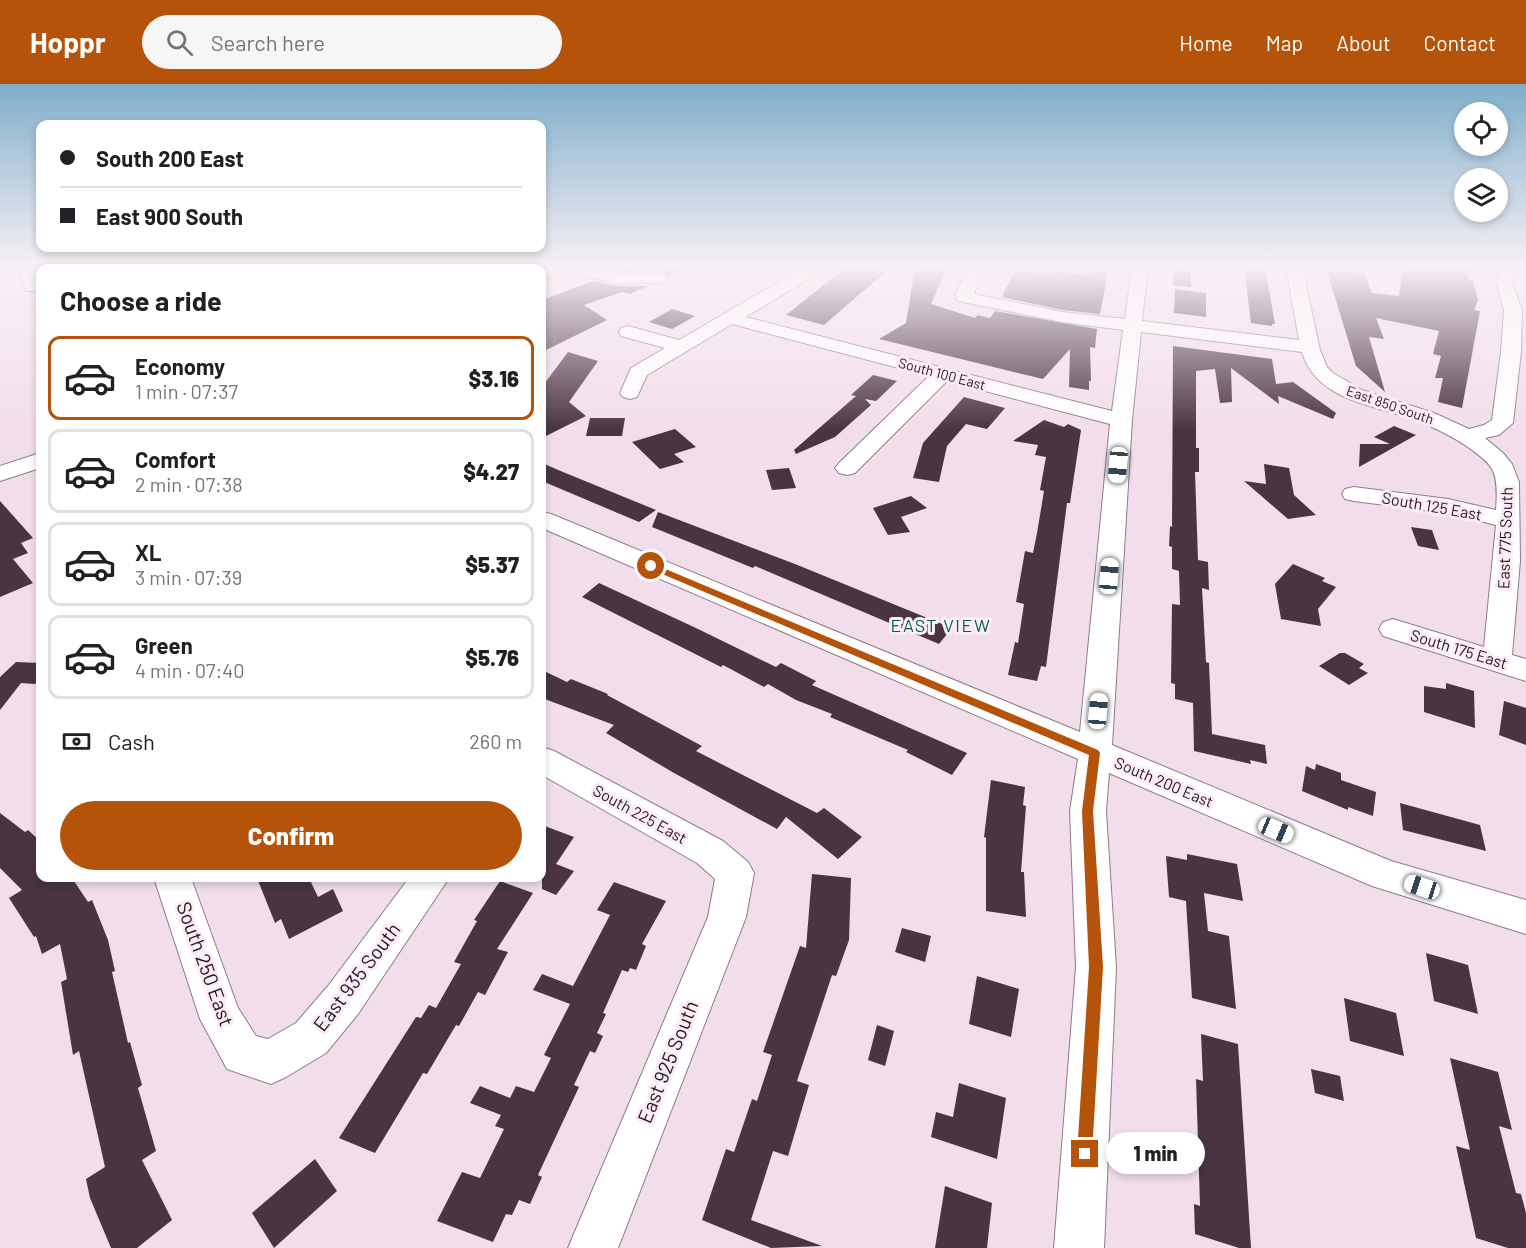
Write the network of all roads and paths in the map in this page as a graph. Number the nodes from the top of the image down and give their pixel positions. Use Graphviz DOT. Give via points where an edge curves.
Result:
graph roads {
  1 [pos="723,321"];
  2 [pos="742,321"];
  3 [pos="1101,321"];
  4 [pos="1134,321"];
  5 [pos="1306,321"];
  6 [pos="1515,321"];
  7 [pos="1134,325"];
  8 [pos="628,332"];
  9 [pos="680,346"];
  10 [pos="1311,348"];
  11 [pos="1519,354"];
  12 [pos="942,374"];
  13 [pos="630,393"];
  14 [pos="1121,420"];
  15 [pos="1466,436"];
  16 [pos="36,464"];
  17 [pos="847,468"];
  18 [pos="0,474"];
  19 [pos="1354,494"];
  20 [pos="1508,520"];
  21 [pos="546,521"];
  22 [pos="1393,628"];
  23 [pos="1497,660"];
  24 [pos="1526,670"];
  25 [pos="1095,753"];
  26 [pos="546,762"];
  27 [pos="735,873"];
  28 [pos="174,882"];
  29 [pos="427,882"];
  30 [pos="1526,916"];
  31 [pos="271,1062"];
  32 [pos="593,1248"];
  33 [pos="1079,1248"];
  1 -- 9 [label="street"];
  2 -- 12 [label="street, South 100 East"];
  3 -- 7 [label="street"];
  4 -- 7 [label="street"];
  5 -- 10 [label="street, East 850 South"];
  6 -- 11 [label="street"];
  7 -- 10 [label="street"];
  7 -- 14 [label="street"];
  8 -- 9 [label="street"];
  9 -- 13 [label="street" via="638,372"];
  10 -- 15 [label="street, East 850 South" via="1316,366 1326,379 1341,388 1429,418"];
  11 -- 15 [label="street" via="1502,423"];
  12 -- 14 [label="street, South 100 East"];
  12 -- 17 [label="street"];
  14 -- 25 [label="street"];
  15 -- 20 [label="street, East 775 South" via="1492,455 1505,471"];
  16 -- 18 [label="street"];
  19 -- 20 [label="street, South 125 East" via="1448,506"];
  20 -- 23 [label="street, East 775 South"];
  21 -- 25 [label="street, South 200 East"];
  22 -- 23 [label="street, South 175 East"];
  23 -- 24 [label="street, South 175 East"];
  25 -- 30 [label="street, South 200 East" via="1385,875"];
  25 -- 33 [label="street" via="1088,811 1096,967"];
  26 -- 27 [label="street, South 225 East" via="710,852"];
  27 -- 32 [label="street, East 925 South" via="727,917"];
  28 -- 31 [label="street, South 250 East" via="221,1019 242,1054"];
  29 -- 31 [label="street, East 935 South" via="311,1038"];
}
